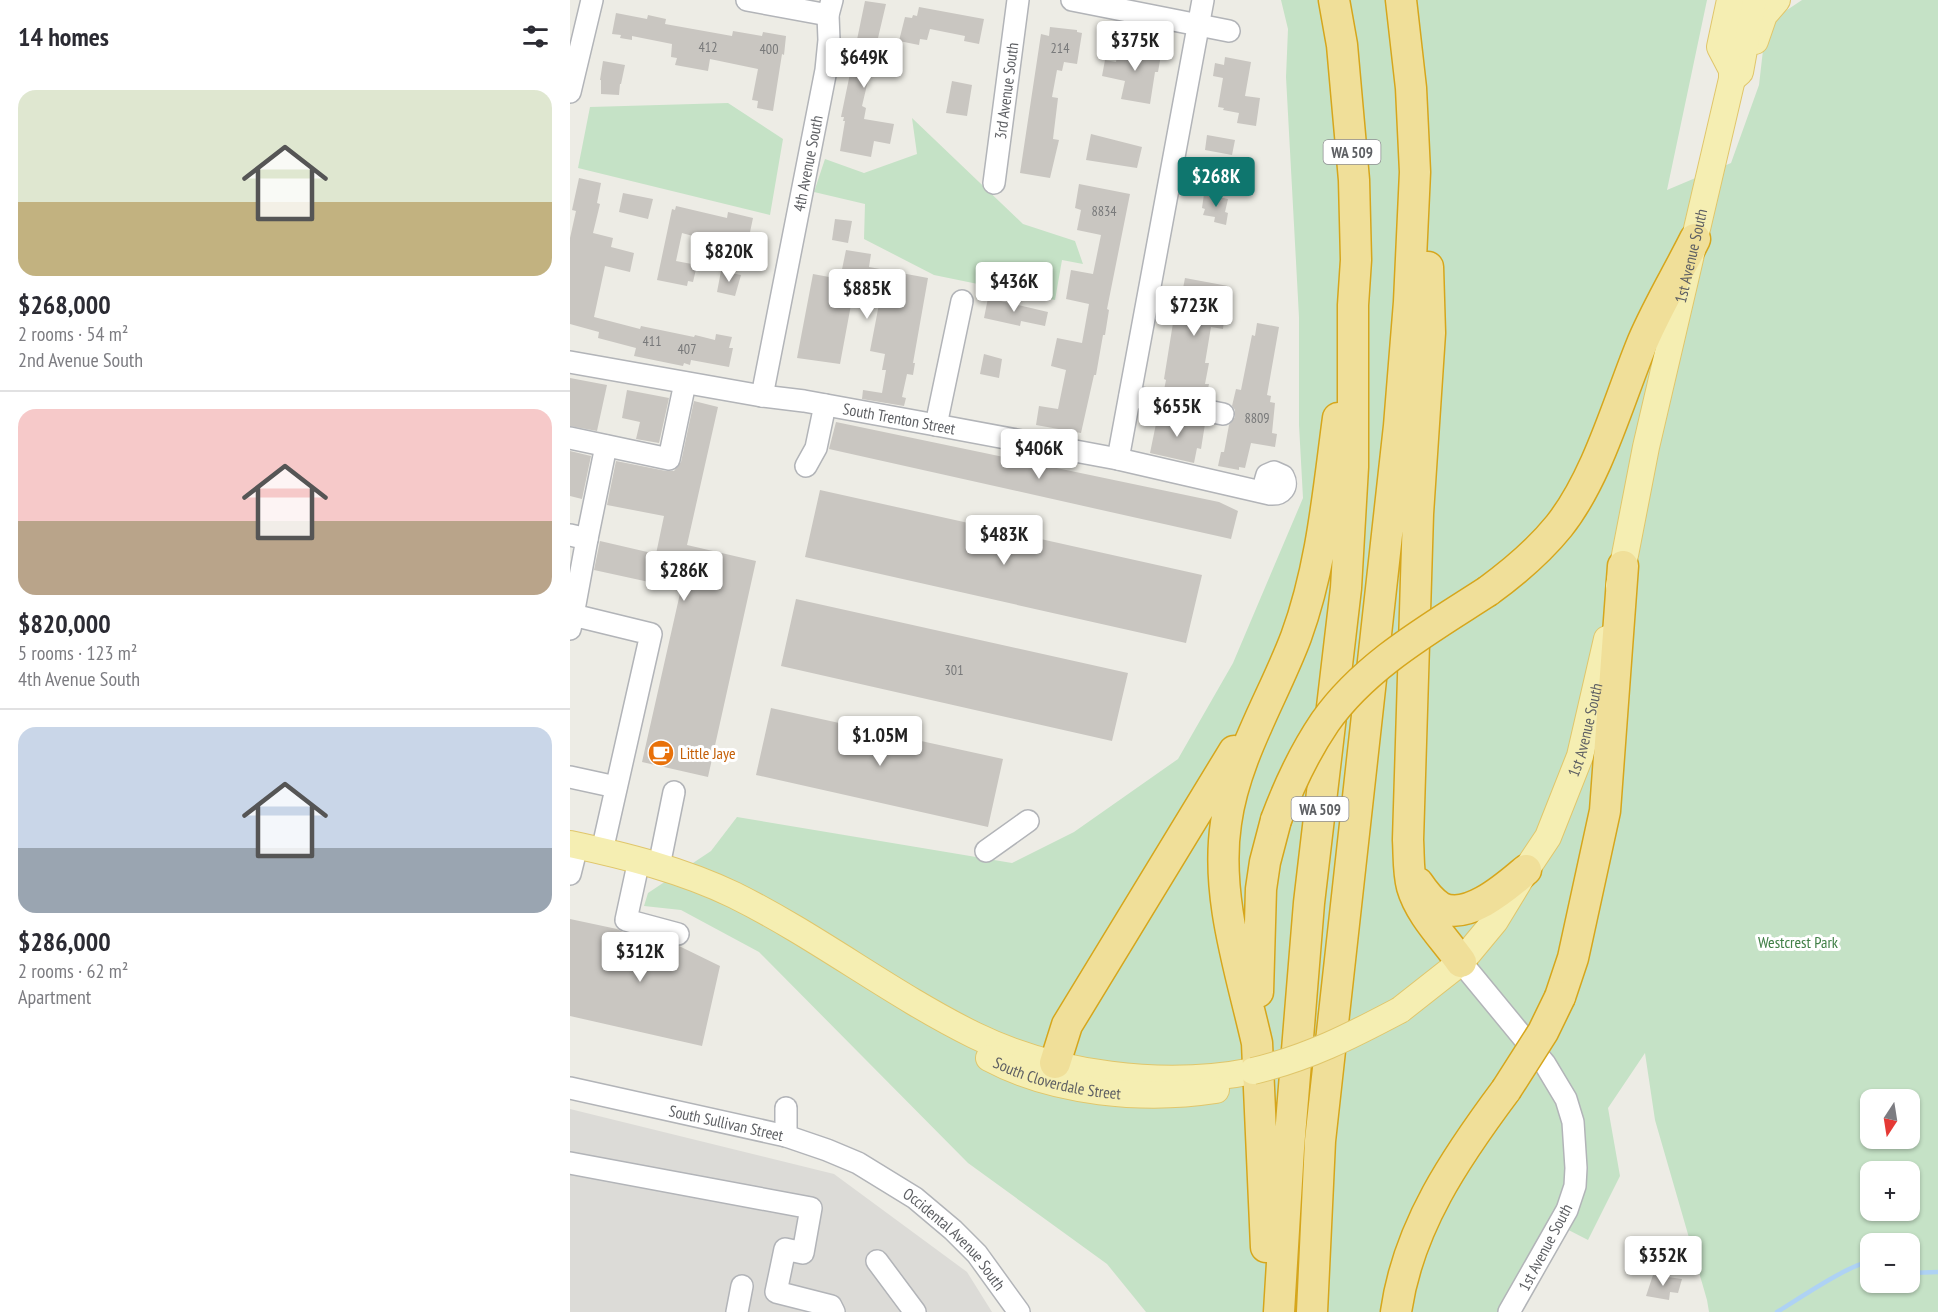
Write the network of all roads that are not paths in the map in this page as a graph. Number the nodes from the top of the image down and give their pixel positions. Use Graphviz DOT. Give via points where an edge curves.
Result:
graph roads {
  1 [pos="592,0"];
  2 [pos="747,0"];
  3 [pos="1018,0"];
  4 [pos="1072,0"];
  5 [pos="1203,0"];
  6 [pos="1334,0"];
  7 [pos="1401,0"];
  8 [pos="1730,0"];
  9 [pos="1752,0"];
  10 [pos="1777,0"];
  11 [pos="830,8"];
  12 [pos="1199,24"];
  13 [pos="1229,31"];
  14 [pos="1720,47"];
  15 [pos="1737,72"];
  16 [pos="571,81"];
  17 [pos="1415,172"];
  18 [pos="994,183"];
  19 [pos="1695,239"];
  20 [pos="962,302"];
  21 [pos="1353,305"];
  22 [pos="570,362"];
  23 [pos="685,383"];
  24 [pos="762,396"];
  25 [pos="1130,396"];
  26 [pos="825,405"];
  27 [pos="1222,414"];
  28 [pos="936,425"];
  29 [pos="570,438"];
  30 [pos="606,446"];
  31 [pos="1118,459"];
  32 [pos="806,466"];
  33 [pos="1262,492"];
  34 [pos="578,537"];
  35 [pos="1623,566"];
  36 [pos="572,622"];
  37 [pos="1278,676"];
  38 [pos="570,777"];
  39 [pos="616,787"];
  40 [pos="674,792"];
  41 [pos="1028,821"];
  42 [pos="573,845"];
  43 [pos="602,851"];
  44 [pos="986,851"];
  45 [pos="649,863"];
  46 [pos="1526,870"];
  47 [pos="1410,871"];
  48 [pos="570,874"];
  49 [pos="678,934"];
  50 [pos="821,945"];
  51 [pos="1461,962"];
  52 [pos="1255,1057"];
  53 [pos="1055,1063"];
  54 [pos="570,1088"];
  55 [pos="786,1108"];
  56 [pos="786,1136"];
  57 [pos="570,1163"];
  58 [pos="878,1175"];
  59 [pos="877,1261"];
  60 [pos="742,1286"];
  61 [pos="737,1312"];
  62 [pos="834,1312"];
  63 [pos="915,1312"];
  64 [pos="1019,1312"];
  65 [pos="1269,1312"];
  66 [pos="1279,1312"];
  67 [pos="1312,1312"];
  68 [pos="1396,1312"];
  69 [pos="1509,1312"];
  1 -- 16 [label="street"];
  2 -- 11 [label="street"];
  3 -- 18 [label="street, 3rd Avenue South"];
  4 -- 12 [label="street"];
  5 -- 12 [label="street"];
  6 -- 21 [label="highway, WA 509" via="1354,180"];
  7 -- 17 [label="highway, WA 509"];
  8 -- 14 [label="main road"];
  9 -- 14 [label="main road" via="1731,23"];
  9 -- 15 [label="main road"];
  10 -- 15 [label="main road" via="1764,15 1753,49"];
  11 -- 24 [label="street, 4th Avenue South" via="826,70"];
  12 -- 13 [label="street"];
  12 -- 25 [label="street"];
  14 -- 15 [label="main road" via="1732,70"];
  15 -- 19 [label="main road, 1st Avenue South"];
  17 -- 47 [label="highway" via="1428,252 1430,333 1412,668"];
  17 -- 67 [label="highway, WA 509" via="1399,426 1320,1141"];
  19 -- 35 [label="main road, 1st Avenue South" via="1646,447"];
  19 -- 52 [label="highway, bridge" via="1644,339 1581,492 1560,525 1514,572 1393,655 1359,684 1326,721 1305,753 1288,786 1265,862"];
  20 -- 28 [label="street"];
  21 -- 37 [label="highway" via="1320,551 1305,611"];
  21 -- 66 [label="highway, WA 509" via="1350,538 1310,903"];
  22 -- 23 [label="street, South Trenton Street"];
  23 -- 24 [label="street, South Trenton Street"];
  23 -- 30 [label="street" via="669,459"];
  24 -- 26 [label="street, South Trenton Street"];
  25 -- 27 [label="street"];
  25 -- 31 [label="street"];
  26 -- 28 [label="street, South Trenton Street"];
  26 -- 32 [label="street" via="816,448"];
  28 -- 31 [label="street, South Trenton Street"];
  29 -- 30 [label="street"];
  30 -- 34 [label="street"];
  31 -- 33 [label="street, South Trenton Street"];
  34 -- 36 [label="street"];
  35 -- 46 [label="main road, 1st Avenue South" via="1581,756 1548,837"];
  35 -- 68 [label="highway, bridge" via="1605,811 1573,958 1544,1032 1448,1171 1429,1208 1408,1260"];
  36 -- 39 [label="street" via="651,634"];
  37 -- 52 [label="highway" via="1232,794 1224,846 1228,910"];
  37 -- 53 [label="highway" via="1067,1025"];
  38 -- 39 [label="street"];
  39 -- 43 [label="street"];
  40 -- 45 [label="street"];
  41 -- 44 [label="street"];
  42 -- 43 [label="main road, South Cloverdale Street"];
  42 -- 48 [label="street"];
  43 -- 45 [label="main road, South Cloverdale Street"];
  45 -- 49 [label="street" via="627,920"];
  45 -- 50 [label="main road, South Cloverdale Street" via="734,895"];
  46 -- 47 [label="highway" via="1481,903 1458,910 1442,908 1434,902"];
  46 -- 51 [label="main road, 1st Avenue South" via="1495,921"];
  47 -- 51 [label="highway" via="1419,902"];
  50 -- 52 [label="main road, South Cloverdale Street" via="843,972 910,1014 998,1063 1030,1075 1120,1094 1182,1095 1220,1089"];
  50 -- 53 [label="main road, South Cloverdale Street" via="973,1035"];
  51 -- 52 [label="main road, South Cloverdale Street, bridge" via="1400,1010 1350,1036 1303,1057"];
  51 -- 69 [label="street, 1st Avenue South" via="1545,1064 1566,1099 1573,1122 1575,1186 1567,1210"];
  52 -- 53 [label="main road, South Cloverdale Street" via="1227,1076 1139,1078"];
  52 -- 65 [label="highway"];
  54 -- 56 [label="street, South Sullivan Street"];
  55 -- 56 [label="street"];
  56 -- 58 [label="street, South Sullivan Street" via="827,1150"];
  57 -- 62 [label="street" via="811,1208 803,1253 785,1249 776,1292 831,1306"];
  58 -- 64 [label="street, Occidental Avenue South" via="915,1198 954,1230"];
  59 -- 63 [label="street"];
  60 -- 61 [label="street"];
}
